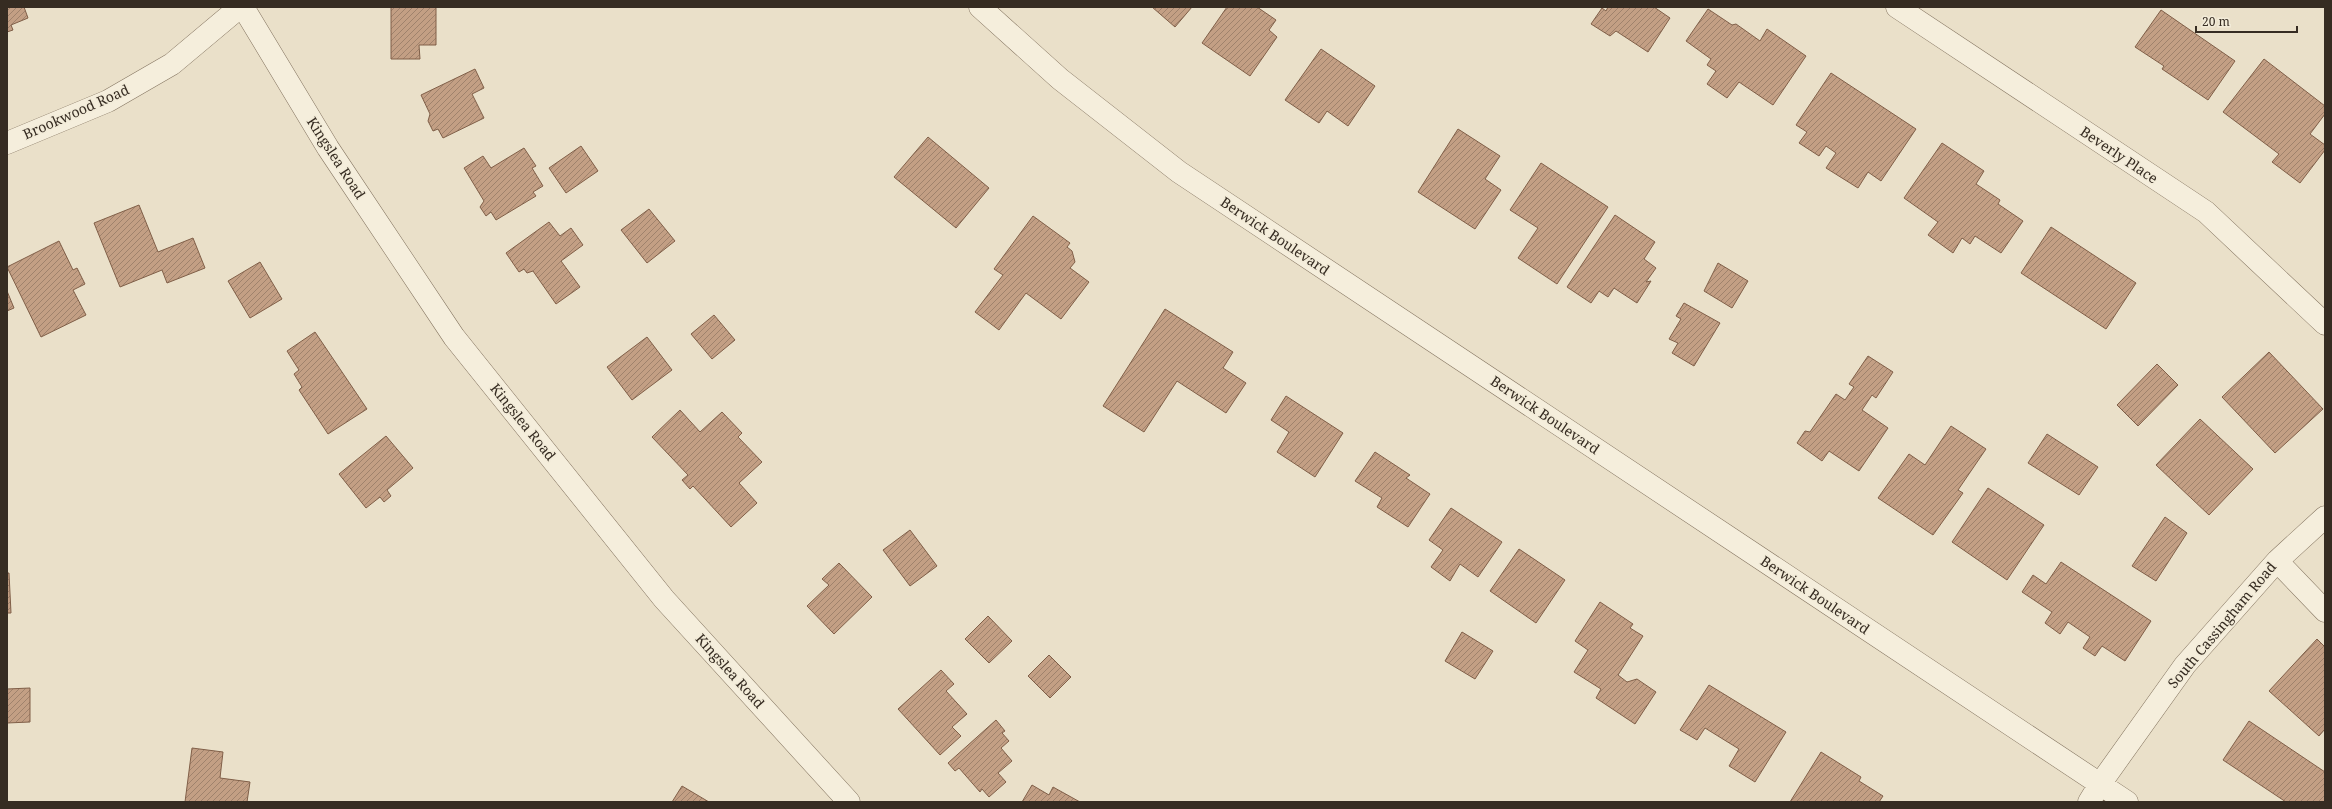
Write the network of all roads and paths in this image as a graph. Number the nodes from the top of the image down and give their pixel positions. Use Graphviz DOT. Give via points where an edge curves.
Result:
graph roads {
  1 [pos="240,7"];
  2 [pos="243,7"];
  3 [pos="980,7"];
  4 [pos="1897,7"];
  5 [pos="7,143"];
  6 [pos="2325,324"];
  7 [pos="2325,517"];
  8 [pos="2277,561"];
  9 [pos="2325,611"];
  10 [pos="2094,793"];
  11 [pos="849,802"];
  12 [pos="2127,802"];
  1 -- 5 [label="street, Brookwood Road" via="172,64 108,101"];
  2 -- 11 [label="street, Kingslea Road" via="328,148 454,337 664,599"];
  3 -- 10 [label="street, Berwick Boulevard" via="1060,79 1179,172"];
  4 -- 6 [label="street, Beverly Place" via="2206,212"];
  7 -- 8 [label="street, South Cassingham Road"];
  8 -- 9 [label="street"];
  8 -- 10 [label="street, South Cassingham Road" via="2185,665"];
  10 -- 12 [label="street, Berwick Boulevard"];
}
